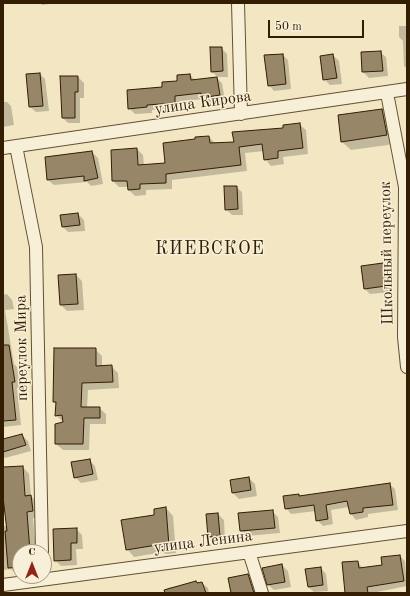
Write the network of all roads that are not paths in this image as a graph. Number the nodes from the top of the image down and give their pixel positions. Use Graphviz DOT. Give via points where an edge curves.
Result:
graph roads {
  1 [pos="238,3"];
  2 [pos="407,89"];
  3 [pos="388,92"];
  4 [pos="241,114"];
  5 [pos="16,146"];
  6 [pos="3,148"];
  7 [pos="407,367"];
  8 [pos="407,531"];
  9 [pos="42,544"];
  10 [pos="249,552"];
  11 [pos="52,577"];
  12 [pos="262,593"];
  1 -- 4 [label="street"];
  2 -- 3 [label="street, улица Кирова"];
  3 -- 4 [label="street, улица Кирова"];
  3 -- 7 [label="street, Школьный переулок" via="405,187 404,337"];
  4 -- 5 [label="street, улица Кирова"];
  5 -- 6 [label="street, улица Кирова"];
  5 -- 9 [label="street, переулок Мира" via="36,247"];
  8 -- 10 [label="street, улица Ленина"];
  10 -- 11 [label="street, улица Ленина"];
  10 -- 12 [label="street"];
}
